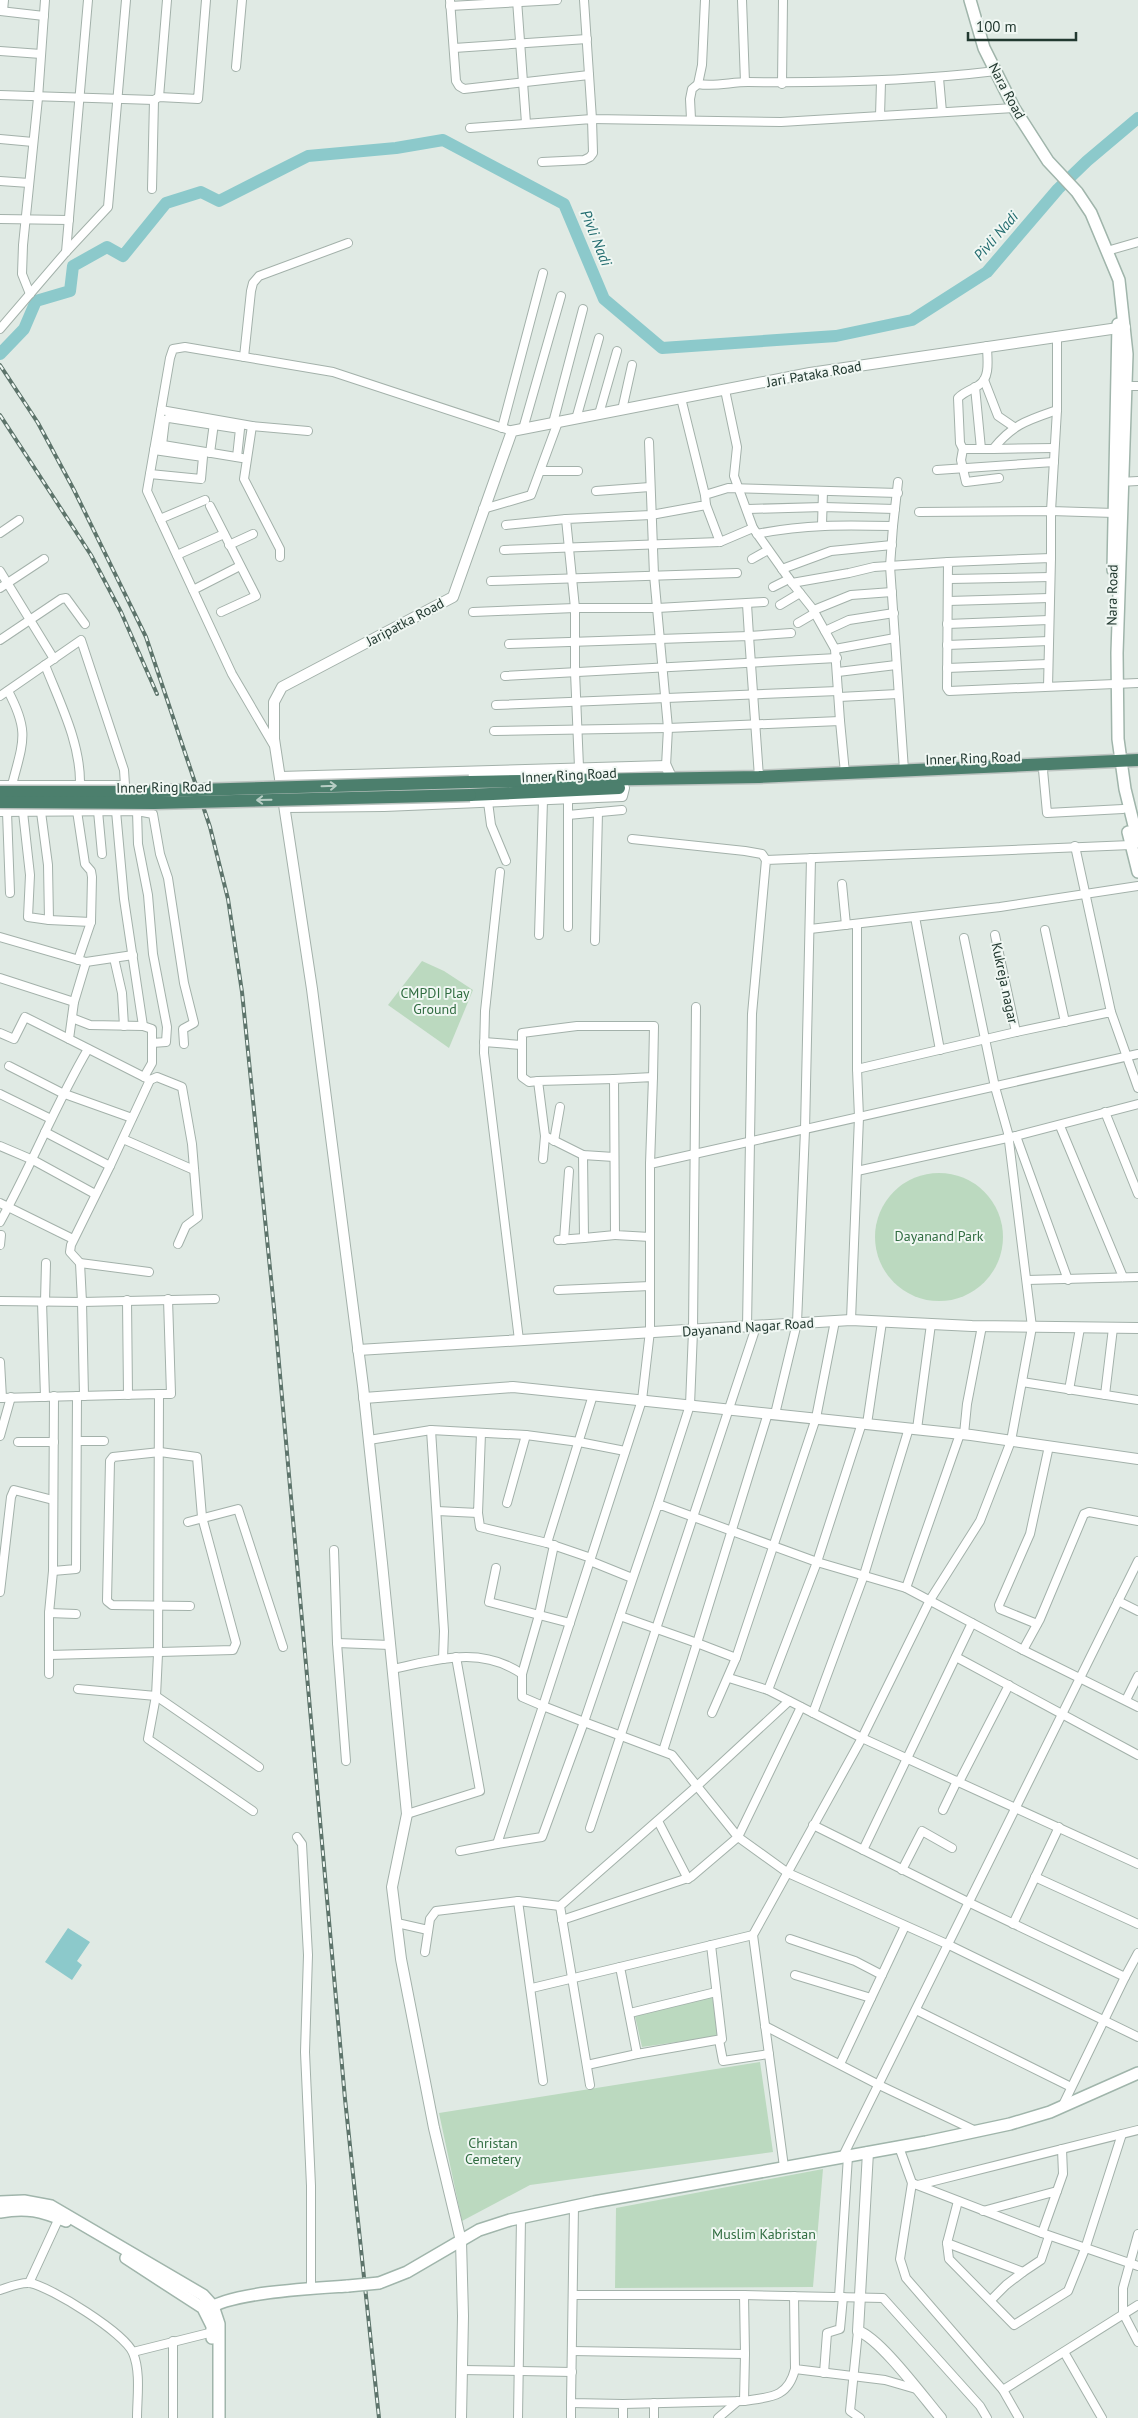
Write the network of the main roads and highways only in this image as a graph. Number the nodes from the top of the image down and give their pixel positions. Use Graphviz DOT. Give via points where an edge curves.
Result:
graph roads {
  1 [pos="970,0"];
  2 [pos="1121,323"];
  3 [pos="1132,386"];
  4 [pos="1119,482"];
  5 [pos="1114,684"];
  6 [pos="1138,760"];
  7 [pos="1118,765"];
  8 [pos="1138,768"];
  9 [pos="0,792"];
  10 [pos="1130,808"];
  11 [pos="2,809"];
  12 [pos="1136,839"];
  13 [pos="1138,872"];
  14 [pos="1138,2073"];
  15 [pos="7,2204"];
  16 [pos="209,2309"];
  17 [pos="212,2418"];
  18 [pos="219,2418"];
  1 -- 2 [label="main road, Nara Road" via="984,48 1014,108 1048,161 1077,192 1091,213 1119,280"];
  2 -- 3 [label="main road, Nara Road"];
  2 -- 4 [label="main road, Nara Road"];
  3 -- 4 [label="main road, Nara Road"];
  4 -- 5 [label="main road, Nara Road"];
  4 -- 5 [label="main road, Nara Road" via="1114,513"];
  5 -- 7 [label="main road, Nara Road"];
  6 -- 7 [label="highway, Inner Ring Road"];
  7 -- 8 [label="highway, Inner Ring Road"];
  9 -- 7 [label="highway, Inner Ring Road, one-way, bridge" via="127,792 759,777"];
  7 -- 10 [label="main road, Nara Road"];
  7 -- 11 [label="highway, Inner Ring Road, one-way, bridge" via="623,792"];
  10 -- 12 [label="main road, Nara Road"];
  12 -- 13 [label="main road, Nara Road"];
  14 -- 16 [label="main road, bridge" via="1062,2107 1010,2124 522,2218 479,2230 407,2272 379,2283 224,2301"];
  15 -- 16 [label="main road" via="59,2218"];
  15 -- 16 [label="main road" via="24,2201 52,2206 194,2289"];
  16 -- 17 [label="main road" via="213,2332"];
  16 -- 18 [label="main road" via="219,2324"];
}
